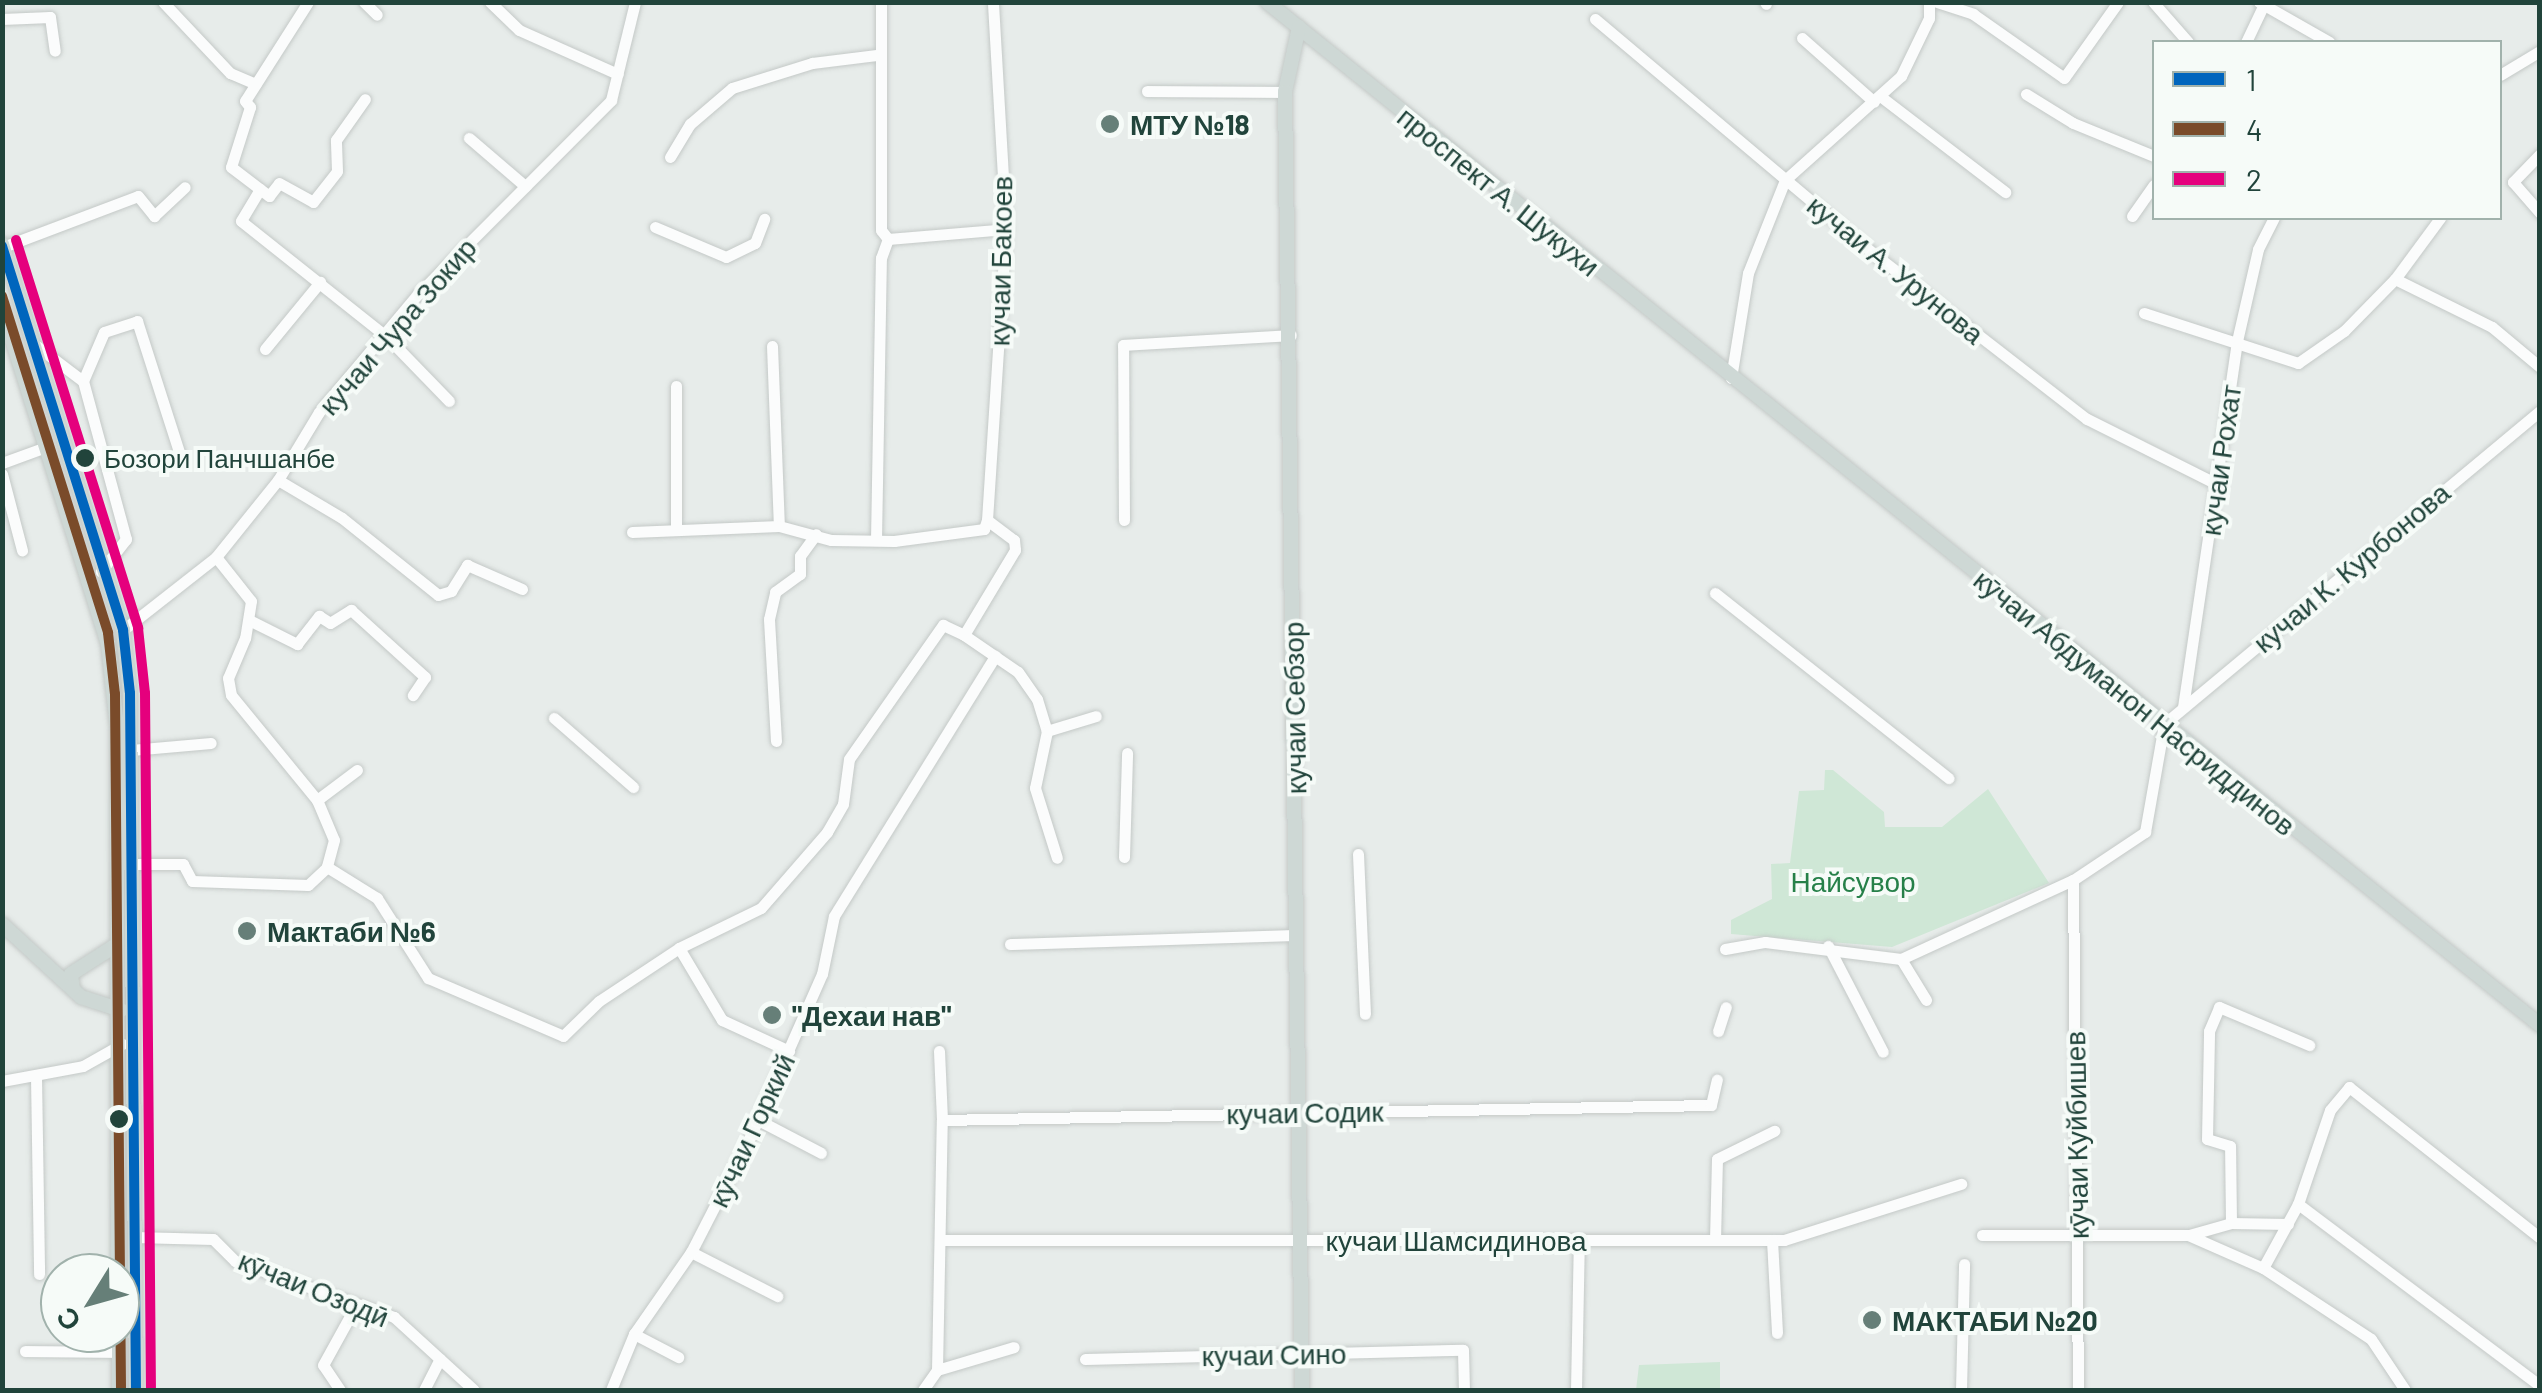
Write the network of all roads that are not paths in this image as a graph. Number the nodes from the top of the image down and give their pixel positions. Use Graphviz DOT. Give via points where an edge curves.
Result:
graph roads {
  1 [pos="162,2"];
  2 [pos="308,2"];
  3 [pos="364,2"];
  4 [pos="490,2"];
  5 [pos="635,2"];
  6 [pos="881,2"];
  7 [pos="993,2"];
  8 [pos="1267,2"];
  9 [pos="1933,2"];
  10 [pos="2118,2"];
  11 [pos="2153,2"];
  12 [pos="2263,3"];
  13 [pos="377,15"];
  14 [pos="2,19"];
  15 [pos="1595,19"];
  16 [pos="1299,27"];
  17 [pos="1802,38"];
  18 [pos="2186,40"];
  19 [pos="2247,40"];
  20 [pos="2326,40"];
  21 [pos="55,51"];
  22 [pos="2540,52"];
  23 [pos="877,55"];
  24 [pos="618,74"];
  25 [pos="2502,74"];
  26 [pos="256,84"];
  27 [pos="1146,91"];
  28 [pos="1285,92"];
  29 [pos="2026,94"];
  30 [pos="1877,99"];
  31 [pos="365,100"];
  32 [pos="469,138"];
  33 [pos="2540,154"];
  34 [pos="2152,155"];
  35 [pos="670,157"];
  36 [pos="1784,180"];
  37 [pos="525,186"];
  38 [pos="185,187"];
  39 [pos="2152,188"];
  40 [pos="2005,192"];
  41 [pos="265,193"];
  42 [pos="2540,212"];
  43 [pos="2132,216"];
  44 [pos="764,219"];
  45 [pos="2273,220"];
  46 [pos="2439,220"];
  47 [pos="655,227"];
  48 [pos="1006,228"];
  49 [pos="888,239"];
  50 [pos="3,245"];
  51 [pos="2396,280"];
  52 [pos="320,282"];
  53 [pos="2,308"];
  54 [pos="2144,313"];
  55 [pos="387,336"];
  56 [pos="1291,336"];
  57 [pos="2237,341"];
  58 [pos="32,343"];
  59 [pos="772,346"];
  60 [pos="265,348"];
  61 [pos="2540,367"];
  62 [pos="1731,378"];
  63 [pos="83,381"];
  64 [pos="676,386"];
  65 [pos="449,401"];
  66 [pos="2540,411"];
  67 [pos="46,447"];
  68 [pos="181,458"];
  69 [pos="2,463"];
  70 [pos="2,474"];
  71 [pos="278,480"];
  72 [pos="2219,485"];
  73 [pos="986,520"];
  74 [pos="1124,520"];
  75 [pos="779,526"];
  76 [pos="676,527"];
  77 [pos="632,532"];
  78 [pos="816,534"];
  79 [pos="876,540"];
  80 [pos="22,550"];
  81 [pos="216,557"];
  82 [pos="101,571"];
  83 [pos="522,590"];
  84 [pos="1715,593"];
  85 [pos="249,620"];
  86 [pos="123,630"];
  87 [pos="964,636"];
  88 [pos="995,656"];
  89 [pos="413,695"];
  90 [pos="2183,708"];
  91 [pos="1096,716"];
  92 [pos="554,718"];
  93 [pos="2164,724"];
  94 [pos="1048,730"];
  95 [pos="776,741"];
  96 [pos="211,744"];
  97 [pos="130,750"];
  98 [pos="1127,753"];
  99 [pos="357,770"];
  100 [pos="1948,778"];
  101 [pos="633,787"];
  102 [pos="317,800"];
  103 [pos="1358,854"];
  104 [pos="1124,857"];
  105 [pos="1058,858"];
  106 [pos="132,864"];
  107 [pos="327,866"];
  108 [pos="2073,880"];
  109 [pos="2,924"];
  110 [pos="1297,935"];
  111 [pos="1010,944"];
  112 [pos="1828,946"];
  113 [pos="114,947"];
  114 [pos="679,948"];
  115 [pos="1726,949"];
  116 [pos="1901,958"];
  117 [pos="73,989"];
  118 [pos="1926,1000"];
  119 [pos="1726,1007"];
  120 [pos="114,1010"];
  121 [pos="132,1010"];
  122 [pos="1365,1014"];
  123 [pos="2540,1025"];
  124 [pos="1718,1031"];
  125 [pos="131,1042"];
  126 [pos="2309,1044"];
  127 [pos="788,1051"];
  128 [pos="939,1051"];
  129 [pos="1883,1052"];
  130 [pos="114,1055"];
  131 [pos="36,1076"];
  132 [pos="1717,1080"];
  133 [pos="2,1081"];
  134 [pos="1300,1112"];
  135 [pos="758,1120"];
  136 [pos="942,1120"];
  137 [pos="1774,1130"];
  138 [pos="821,1153"];
  139 [pos="1961,1184"];
  140 [pos="2298,1204"];
  141 [pos="2231,1223"];
  142 [pos="2288,1224"];
  143 [pos="2077,1234"];
  144 [pos="1982,1235"];
  145 [pos="2188,1235"];
  146 [pos="134,1237"];
  147 [pos="2540,1238"];
  148 [pos="944,1240"];
  149 [pos="1301,1240"];
  150 [pos="1579,1240"];
  151 [pos="1716,1240"];
  152 [pos="1772,1240"];
  153 [pos="692,1252"];
  154 [pos="118,1253"];
  155 [pos="1964,1264"];
  156 [pos="2263,1268"];
  157 [pos="38,1274"];
  158 [pos="777,1296"];
  159 [pos="355,1306"];
  160 [pos="1776,1333"];
  161 [pos="634,1334"];
  162 [pos="1014,1347"];
  163 [pos="26,1352"];
  164 [pos="40,1352"];
  165 [pos="120,1353"];
  166 [pos="1302,1354"];
  167 [pos="678,1356"];
  168 [pos="440,1359"];
  169 [pos="1084,1359"];
  170 [pos="937,1370"];
  171 [pos="2540,1386"];
  172 [pos="120,1390"];
  173 [pos="136,1390"];
  174 [pos="340,1390"];
  175 [pos="424,1390"];
  176 [pos="474,1390"];
  177 [pos="611,1390"];
  178 [pos="923,1390"];
  179 [pos="1302,1390"];
  180 [pos="1464,1390"];
  181 [pos="1576,1390"];
  182 [pos="1961,1390"];
  183 [pos="2078,1390"];
  184 [pos="2405,1390"];
  1 -- 26 [label="street" via="230,73"];
  2 -- 26 [label="street"];
  3 -- 13 [label="street"];
  4 -- 24 [label="street" via="519,30"];
  5 -- 24 [label="street, кучаи Чура Зокир"];
  6 -- 23 [label="street"];
  7 -- 48 [label="street, кучаи Бакоев"];
  8 -- 16 [label="main road, проспект А. Шукухи"];
  9 -- 10 [label="street" via="1973,14 2064,78"];
  9 -- 30 [label="street" via="1901,76"];
  11 -- 18 [label="street"];
  12 -- 19 [label="street"];
  12 -- 20 [label="street"];
  14 -- 21 [label="street" via="50,17"];
  15 -- 36 [label="street, кучаи А. Урунова"];
  16 -- 28 [label="main road, кучаи Себзор"];
  16 -- 62 [label="main road, проспект А. Шукухи"];
  17 -- 30 [label="street"];
  22 -- 25 [label="street"];
  23 -- 35 [label="street" via="812,63 732,88 690,124"];
  23 -- 49 [label="street" via="881,230"];
  24 -- 37 [label="street, кучаи Чура Зокир" via="611,100"];
  26 -- 41 [label="street" via="245,101 250,106 231,166"];
  27 -- 28 [label="street"];
  28 -- 56 [label="main road, кучаи Себзор"];
  29 -- 34 [label="street" via="2072,123"];
  30 -- 36 [label="street"];
  30 -- 40 [label="street"];
  31 -- 41 [label="street" via="336,140 337,171 313,202 279,183"];
  32 -- 37 [label="street"];
  33 -- 42 [label="street" via="2512,182"];
  36 -- 62 [label="street" via="1748,273"];
  36 -- 72 [label="street, кучаи А. Урунова" via="2087,419"];
  37 -- 55 [label="street, кучаи Чура Зокир" via="417,295"];
  38 -- 50 [label="street" via="154,216 138,196"];
  39 -- 43 [label="street"];
  41 -- 52 [label="street" via="241,222"];
  44 -- 47 [label="street" via="755,244 726,257"];
  45 -- 57 [label="street, кучаи Рохат" via="2258,249"];
  46 -- 51 [label="street"];
  48 -- 49 [label="street"];
  48 -- 73 [label="street, кучаи Бакоев"];
  49 -- 79 [label="street" via="881,258"];
  50 -- 58 [label="main road"];
  51 -- 57 [label="street" via="2298,364"];
  51 -- 61 [label="street" via="2492,327"];
  52 -- 55 [label="street"];
  52 -- 60 [label="street"];
  53 -- 67 [label="main road"];
  54 -- 57 [label="street" via="2196,335"];
  55 -- 65 [label="street"];
  55 -- 71 [label="street, кучаи Чура Зокир" via="319,412"];
  56 -- 74 [label="street" via="1123,345"];
  56 -- 110 [label="main road, кучаи Себзор"];
  57 -- 72 [label="street, кучаи Рохат"];
  58 -- 63 [label="street"];
  58 -- 82 [label="main road"];
  59 -- 75 [label="street"];
  62 -- 93 [label="main road, кӯчаи Абдуманон Насриддинов"];
  63 -- 68 [label="street" via="104,332 137,320"];
  63 -- 82 [label="street" via="126,539"];
  64 -- 76 [label="street"];
  66 -- 90 [label="street, кучаи К. Курбонова"];
  67 -- 69 [label="street"];
  67 -- 113 [label="main road" via="108,644 117,727"];
  70 -- 80 [label="street"];
  71 -- 81 [label="street, кучаи Чура Зокир"];
  71 -- 83 [label="street" via="342,518 438,595 451,591 467,566"];
  72 -- 90 [label="street, кучаи Рохат"];
  73 -- 79 [label="street" via="984,529"];
  73 -- 87 [label="street" via="1014,540 1014,550"];
  75 -- 76 [label="street"];
  75 -- 78 [label="street"];
  76 -- 77 [label="street"];
  78 -- 79 [label="street"];
  78 -- 95 [label="street" via="800,556 800,574 775,592 769,619"];
  81 -- 85 [label="street" via="251,601"];
  81 -- 86 [label="street, кучаи Чура Зокир"];
  82 -- 86 [label="main road"];
  84 -- 100 [label="street"];
  85 -- 89 [label="street" via="297,644 319,616 330,623 352,610 425,676"];
  85 -- 102 [label="street" via="228,678 231,694"];
  86 -- 97 [label="main road"];
  87 -- 88 [label="street"];
  87 -- 114 [label="street" via="943,625 850,759 843,804 828,832 761,908"];
  88 -- 94 [label="street" via="1037,699"];
  88 -- 127 [label="street, кӯчаи Горкий" via="834,916 822,974"];
  90 -- 93 [label="street, кучаи К. Курбонова"];
  91 -- 94 [label="street"];
  92 -- 101 [label="street"];
  93 -- 108 [label="street" via="2145,832"];
  93 -- 123 [label="main road, кӯчаи Абдуманон Насриддинов"];
  94 -- 105 [label="street" via="1036,788"];
  96 -- 97 [label="street"];
  97 -- 106 [label="main road"];
  98 -- 104 [label="street"];
  99 -- 102 [label="street"];
  102 -- 107 [label="street" via="334,840"];
  103 -- 122 [label="street"];
  106 -- 107 [label="street" via="183,864 192,881 308,885"];
  106 -- 121 [label="main road"];
  107 -- 114 [label="street" via="377,898 428,978 563,1036 599,1001"];
  108 -- 116 [label="street"];
  108 -- 143 [label="street, кӯчаи Куйбишев"];
  109 -- 117 [label="main road"];
  110 -- 111 [label="street"];
  110 -- 134 [label="main road, кучаи Себзор"];
  112 -- 115 [label="street" via="1764,942"];
  112 -- 116 [label="street"];
  112 -- 129 [label="street"];
  113 -- 117 [label="main road" via="71,974"];
  113 -- 120 [label="main road"];
  114 -- 127 [label="street" via="722,1020"];
  116 -- 118 [label="street"];
  117 -- 120 [label="main road"];
  119 -- 124 [label="street"];
  120 -- 121 [label="main road"];
  120 -- 130 [label="main road"];
  121 -- 125 [label="main road"];
  125 -- 130 [label="street"];
  125 -- 146 [label="main road"];
  126 -- 141 [label="street" via="2219,1007 2209,1032 2207,1139 2230,1146"];
  127 -- 135 [label="street, кӯчаи Горкий"];
  128 -- 136 [label="street"];
  130 -- 131 [label="street"];
  130 -- 154 [label="main road"];
  131 -- 133 [label="street"];
  131 -- 157 [label="street"];
  132 -- 134 [label="street, кучаи Содик" via="1711,1105"];
  134 -- 136 [label="street, кучаи Содик"];
  134 -- 149 [label="main road, кучаи Себзор"];
  135 -- 138 [label="street"];
  135 -- 153 [label="street, кӯчаи Горкий"];
  136 -- 148 [label="street"];
  137 -- 151 [label="street" via="1717,1159"];
  139 -- 152 [label="street, кучаи Шамсидинова"];
  140 -- 142 [label="street"];
  140 -- 147 [label="street" via="2330,1110 2349,1087"];
  140 -- 171 [label="street"];
  141 -- 142 [label="street"];
  141 -- 145 [label="street"];
  142 -- 156 [label="street"];
  143 -- 144 [label="street"];
  143 -- 145 [label="street"];
  143 -- 183 [label="street, кӯчаи Куйбишев"];
  145 -- 156 [label="street"];
  146 -- 159 [label="street, кӯчаи Озодӣ" via="214,1239 235,1261"];
  146 -- 173 [label="main road"];
  148 -- 149 [label="street, кучаи Шамсидинова"];
  148 -- 170 [label="street"];
  149 -- 150 [label="street, кучаи Шамсидинова"];
  149 -- 166 [label="main road, кучаи Себзор"];
  150 -- 151 [label="street, кучаи Шамсидинова"];
  150 -- 181 [label="street"];
  151 -- 152 [label="street, кучаи Шамсидинова"];
  152 -- 160 [label="street"];
  153 -- 158 [label="street"];
  153 -- 161 [label="street, кӯчаи Горкий"];
  155 -- 182 [label="street"];
  156 -- 184 [label="street" via="2371,1339"];
  159 -- 168 [label="street, кӯчаи Озодӣ" via="394,1317"];
  159 -- 174 [label="street" via="323,1365"];
  161 -- 167 [label="street"];
  161 -- 177 [label="street, кӯчаи Горкий"];
  162 -- 170 [label="street"];
  163 -- 164 [label="street"];
  165 -- 172 [label="main road"];
  166 -- 169 [label="street, кучаи Сино"];
  166 -- 179 [label="main road, кучаи Себзор"];
  166 -- 180 [label="street, кучаи Сино" via="1463,1350"];
  168 -- 175 [label="street"];
  168 -- 176 [label="street, кӯчаи Озодӣ"];
  170 -- 178 [label="street"];
}
